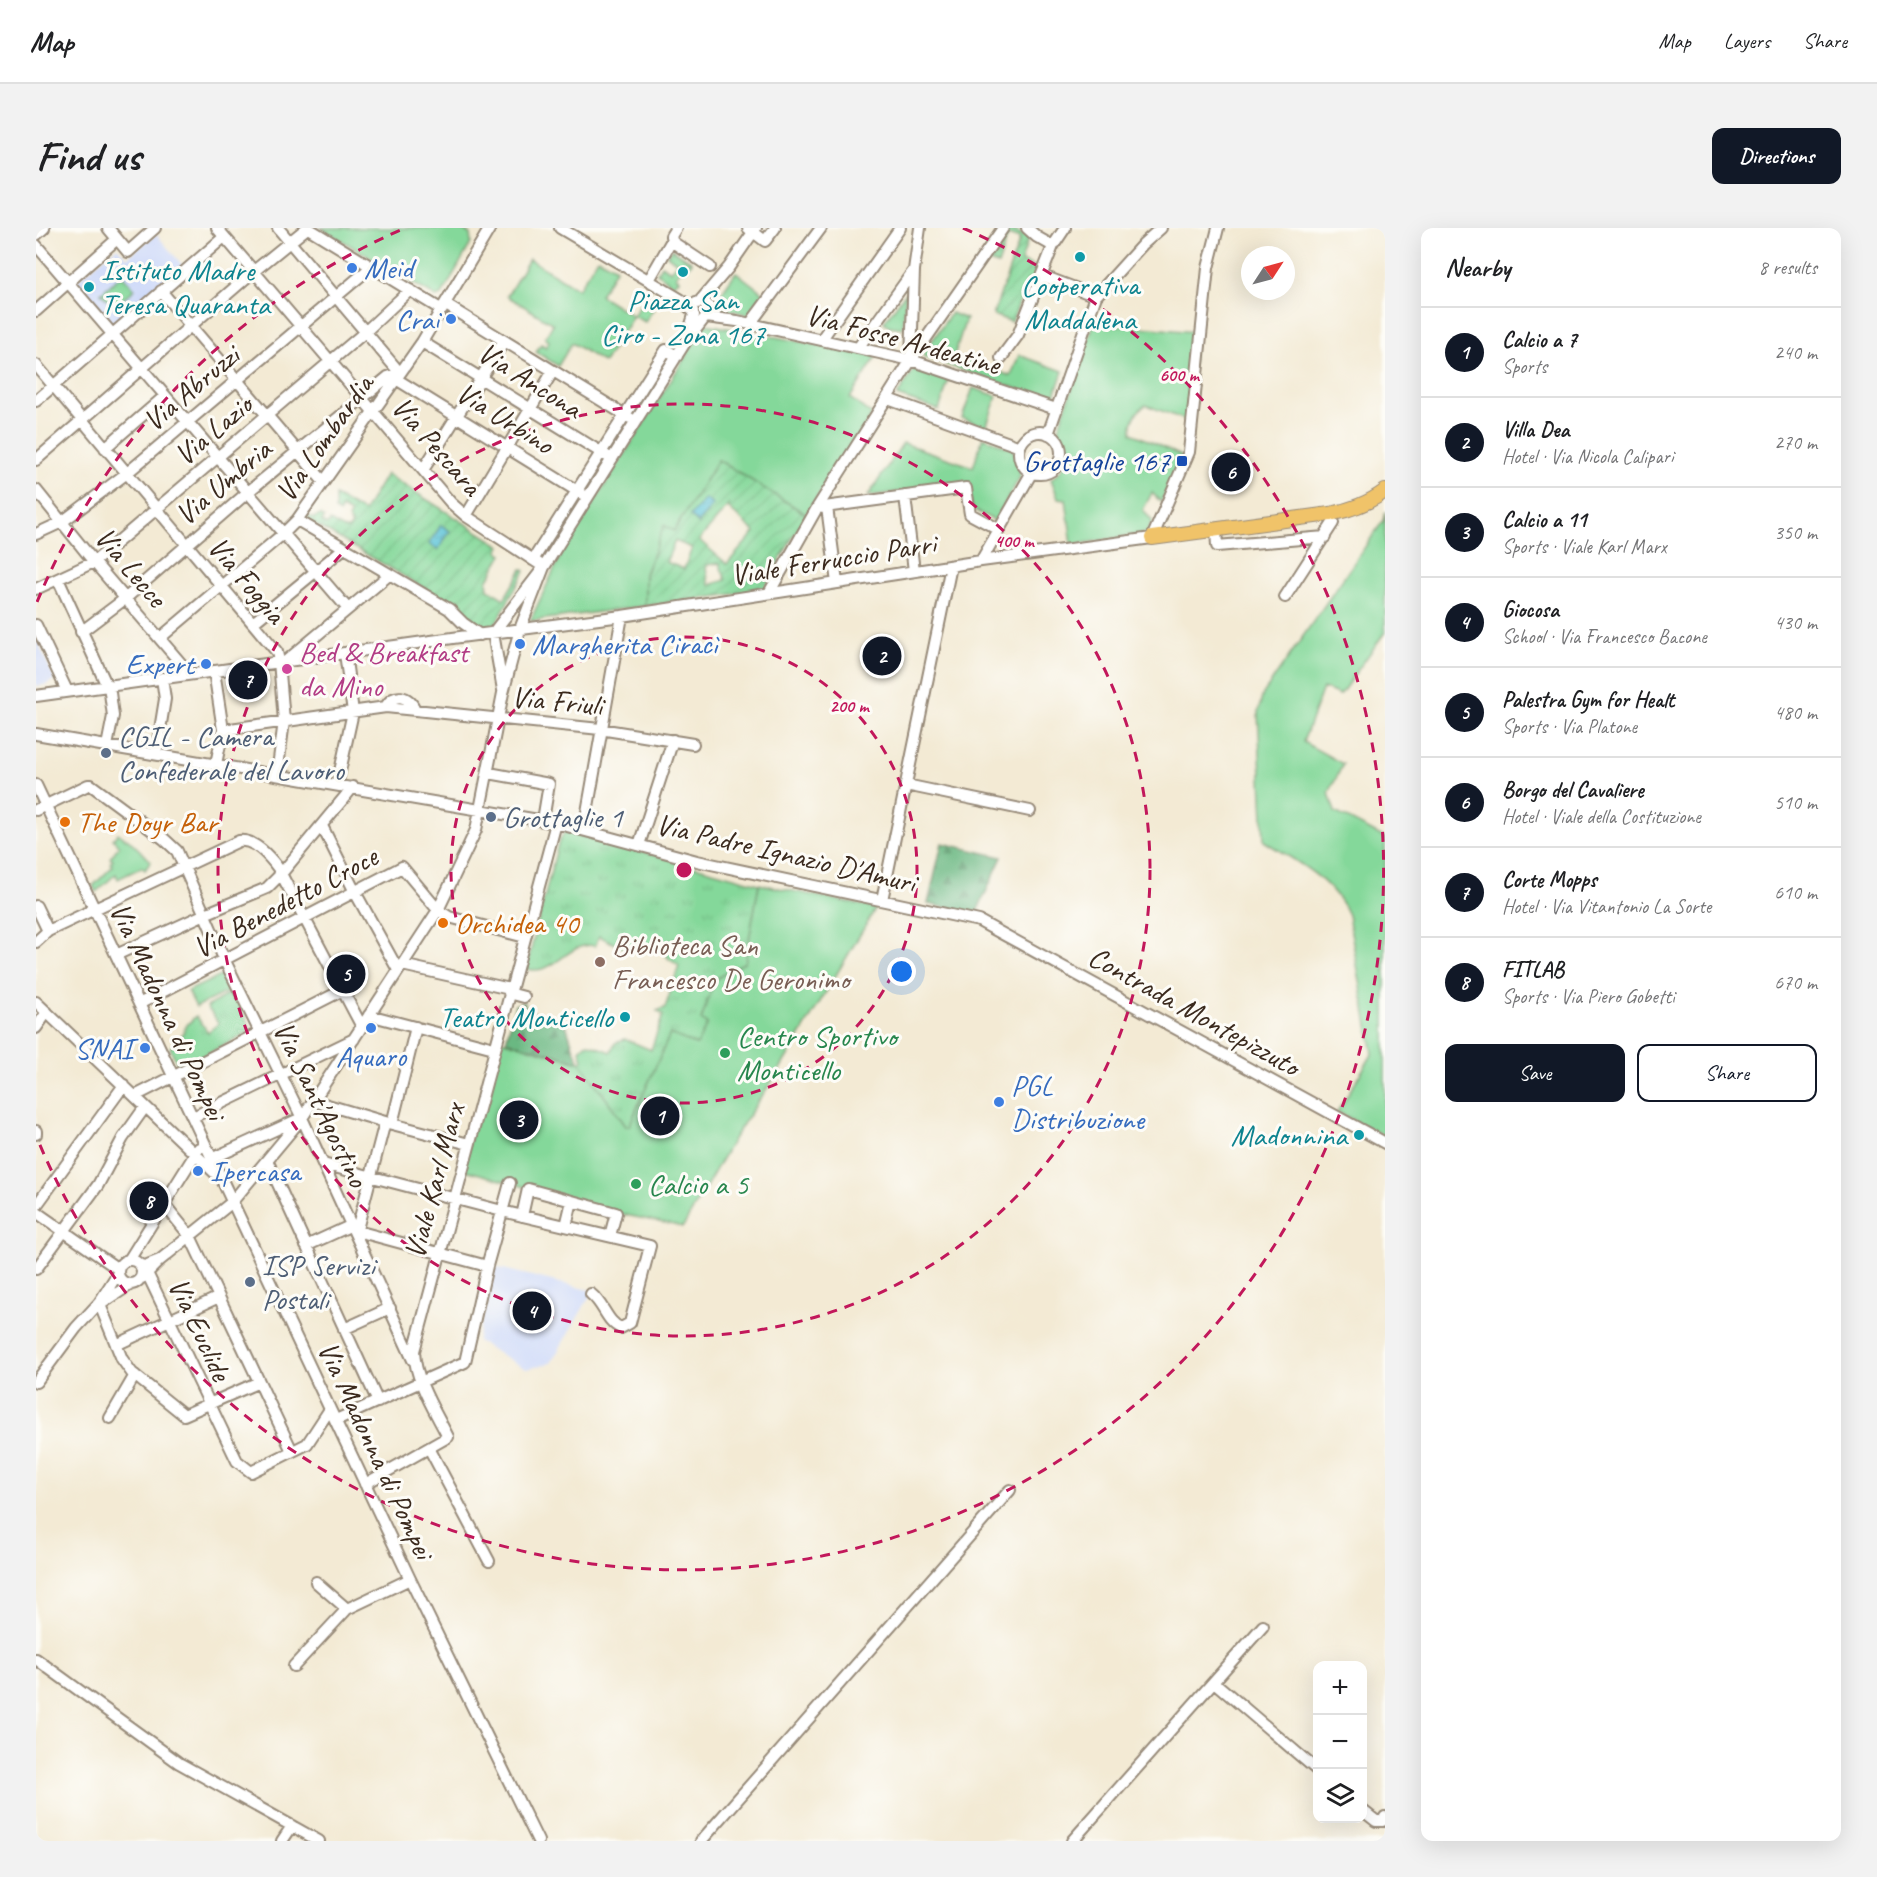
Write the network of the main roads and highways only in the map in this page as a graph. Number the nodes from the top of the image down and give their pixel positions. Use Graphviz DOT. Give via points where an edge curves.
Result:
graph roads {
  1 [pos="1385,491"];
  2 [pos="1152,538"];
  1 -- 2 [label="main road" via="1349,510"];
}
